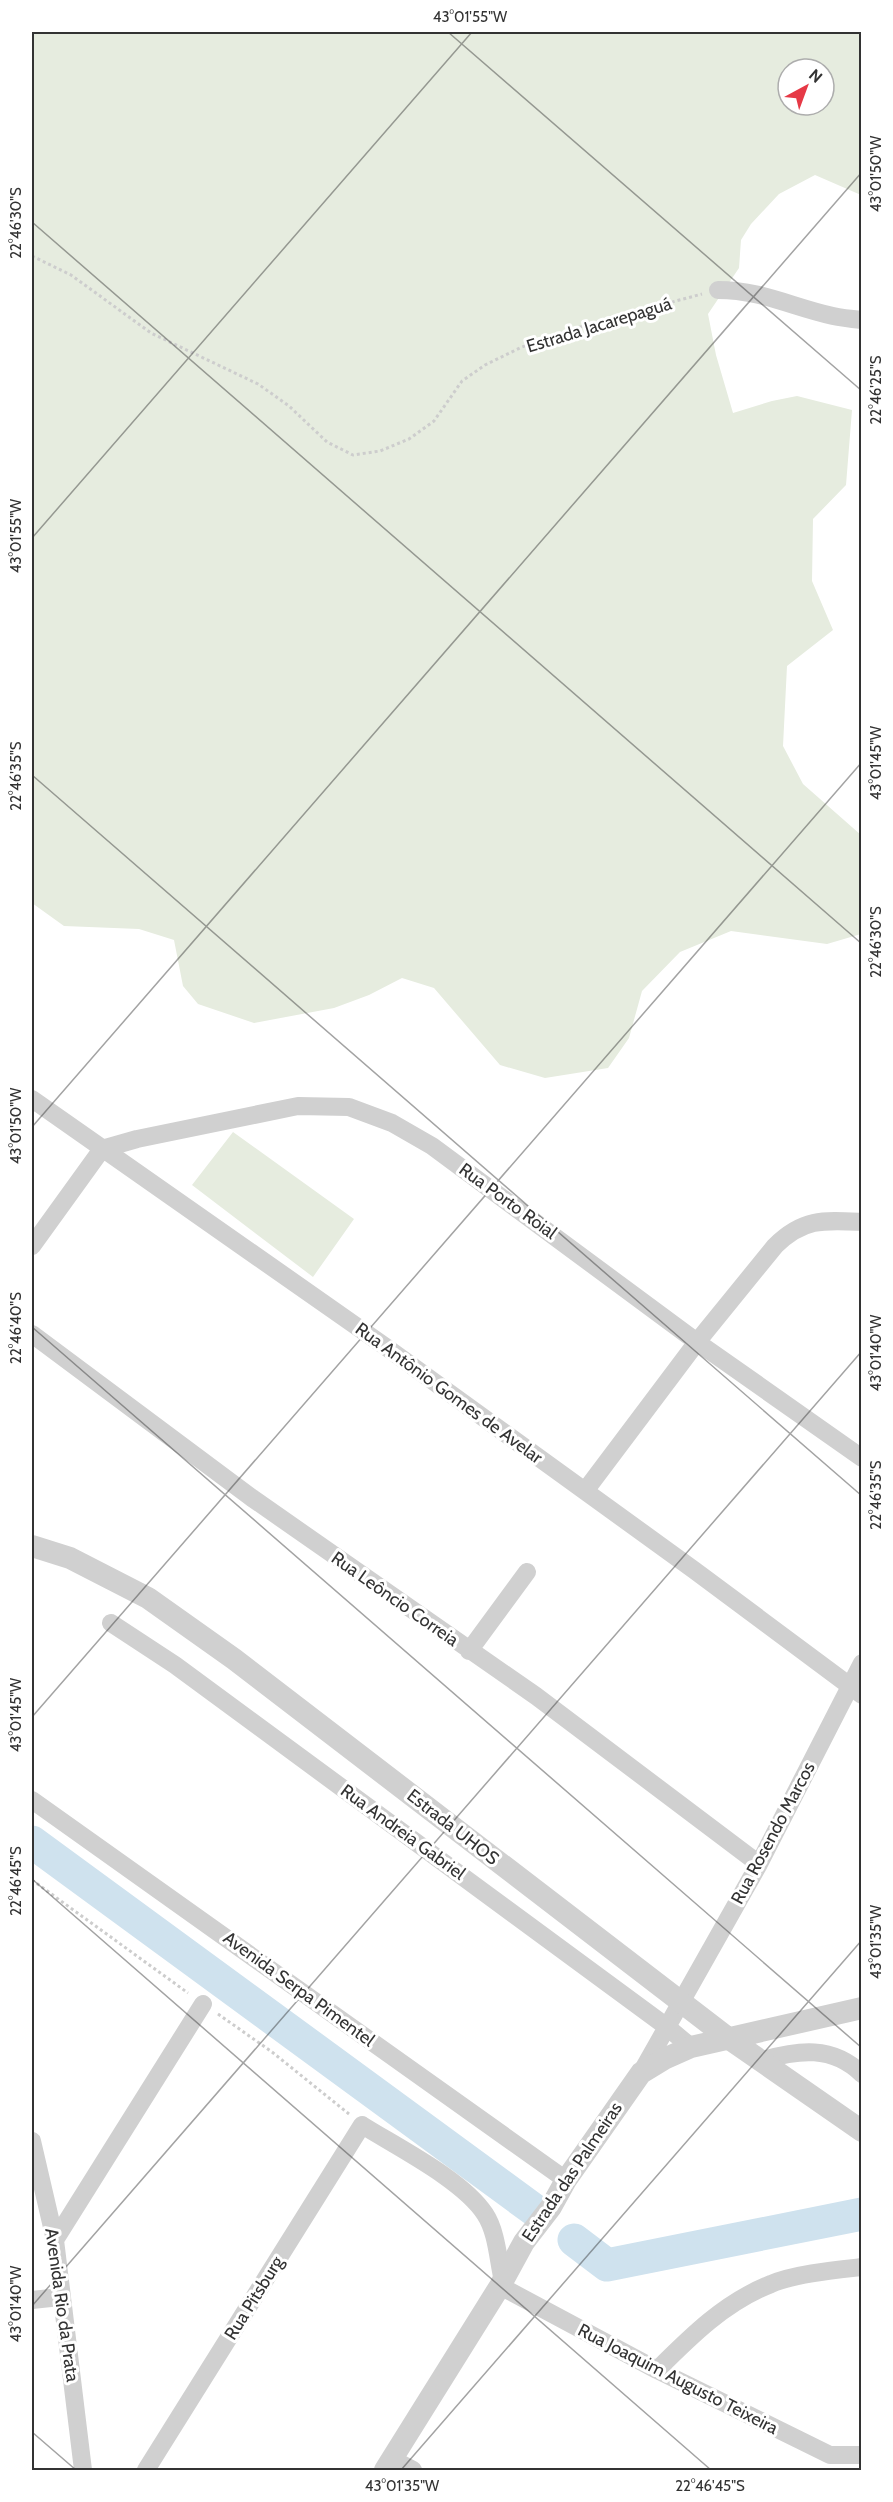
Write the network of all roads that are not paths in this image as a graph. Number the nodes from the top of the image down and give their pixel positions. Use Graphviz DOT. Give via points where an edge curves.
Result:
graph roads {
  1 [pos="718,290"];
  2 [pos="861,320"];
  3 [pos="32,1099"];
  4 [pos="102,1149"];
  5 [pos="861,1222"];
  6 [pos="32,1246"];
  7 [pos="32,1334"];
  8 [pos="697,1342"];
  9 [pos="861,1458"];
  10 [pos="585,1491"];
  11 [pos="32,1546"];
  12 [pos="527,1572"];
  13 [pos="111,1623"];
  14 [pos="469,1651"];
  15 [pos="861,1663"];
  16 [pos="855,1690"];
  17 [pos="32,1800"];
  18 [pos="759,1864"];
  19 [pos="680,2002"];
  20 [pos="203,2004"];
  21 [pos="861,2008"];
  22 [pos="667,2027"];
  23 [pos="728,2038"];
  24 [pos="691,2047"];
  25 [pos="763,2060"];
  26 [pos="641,2073"];
  27 [pos="861,2074"];
  28 [pos="861,2131"];
  29 [pos="32,2141"];
  30 [pos="566,2180"];
  31 [pos="55,2240"];
  32 [pos="861,2267"];
  33 [pos="501,2283"];
  34 [pos="60,2297"];
  35 [pos="32,2301"];
  36 [pos="657,2370"];
  37 [pos="830,2455"];
  38 [pos="861,2456"];
  39 [pos="388,2465"];
  40 [pos="82,2470"];
  41 [pos="146,2470"];
  42 [pos="413,2470"];
  43 [pos="858,2470"];
  1 -- 2 [label="street" via="761,294 833,316"];
  3 -- 4 [label="street, Rua Antônio Gomes de Avelar"];
  4 -- 6 [label="street"];
  4 -- 8 [label="street, Rua Porto Roial" via="298,1106 349,1107 392,1123 432,1146"];
  4 -- 10 [label="street, Rua Antônio Gomes de Avelar"];
  5 -- 8 [label="street" via="824,1220 788,1233"];
  7 -- 14 [label="street, Rua Leôncio Correia" via="252,1498"];
  8 -- 9 [label="street, Rua Porto Roial"];
  8 -- 10 [label="street"];
  10 -- 16 [label="street, Rua Antônio Gomes de Avelar"];
  11 -- 19 [label="street, Estrada UHOS" via="70,1558 148,1598 234,1659"];
  12 -- 14 [label="street"];
  13 -- 22 [label="street, Rua Andreia Gabriel" via="184,1672"];
  14 -- 18 [label="street, Rua Leôncio Correia" via="536,1696"];
  15 -- 16 [label="street, Rua Rosendo Marcos"];
  16 -- 18 [label="street, Rua Rosendo Marcos"];
  17 -- 30 [label="street, Avenida Serpa Pimentel"];
  18 -- 19 [label="street, Rua Rosendo Marcos"];
  19 -- 22 [label="street, Rua Rosendo Marcos"];
  19 -- 23 [label="street, Estrada UHOS"];
  20 -- 31 [label="street"];
  21 -- 23 [label="street, Estrada das Palmeiras"];
  22 -- 24 [label="street, Rua Andreia Gabriel"];
  22 -- 26 [label="street, Rua Rosendo Marcos"];
  23 -- 24 [label="street, Estrada das Palmeiras"];
  23 -- 25 [label="street, Estrada UHOS"];
  24 -- 26 [label="street, Estrada das Palmeiras"];
  25 -- 27 [label="street" via="792,2052 827,2053"];
  25 -- 28 [label="street, Estrada UHOS"];
  26 -- 30 [label="street, Estrada das Palmeiras"];
  29 -- 31 [label="street, Avenida Rio da Prata"];
  30 -- 33 [label="street, Estrada das Palmeiras"];
  31 -- 34 [label="street, Avenida Rio da Prata"];
  32 -- 36 [label="street" via="772,2283 704,2324"];
  33 -- 36 [label="street, Rua Joaquim Augusto Teixeira"];
  33 -- 39 [label="street, Estrada das Palmeiras"];
  33 -- 41 [label="street, Rua Pitsburg" via="491,2228 477,2204 429,2166 362,2125"];
  34 -- 35 [label="street"];
  34 -- 40 [label="street, Avenida Rio da Prata"];
  36 -- 37 [label="street, Rua Joaquim Augusto Teixeira"];
  37 -- 38 [label="street, Rua Joaquim Augusto Teixeira"];
  37 -- 43 [label="street"];
  39 -- 42 [label="street"];
}
